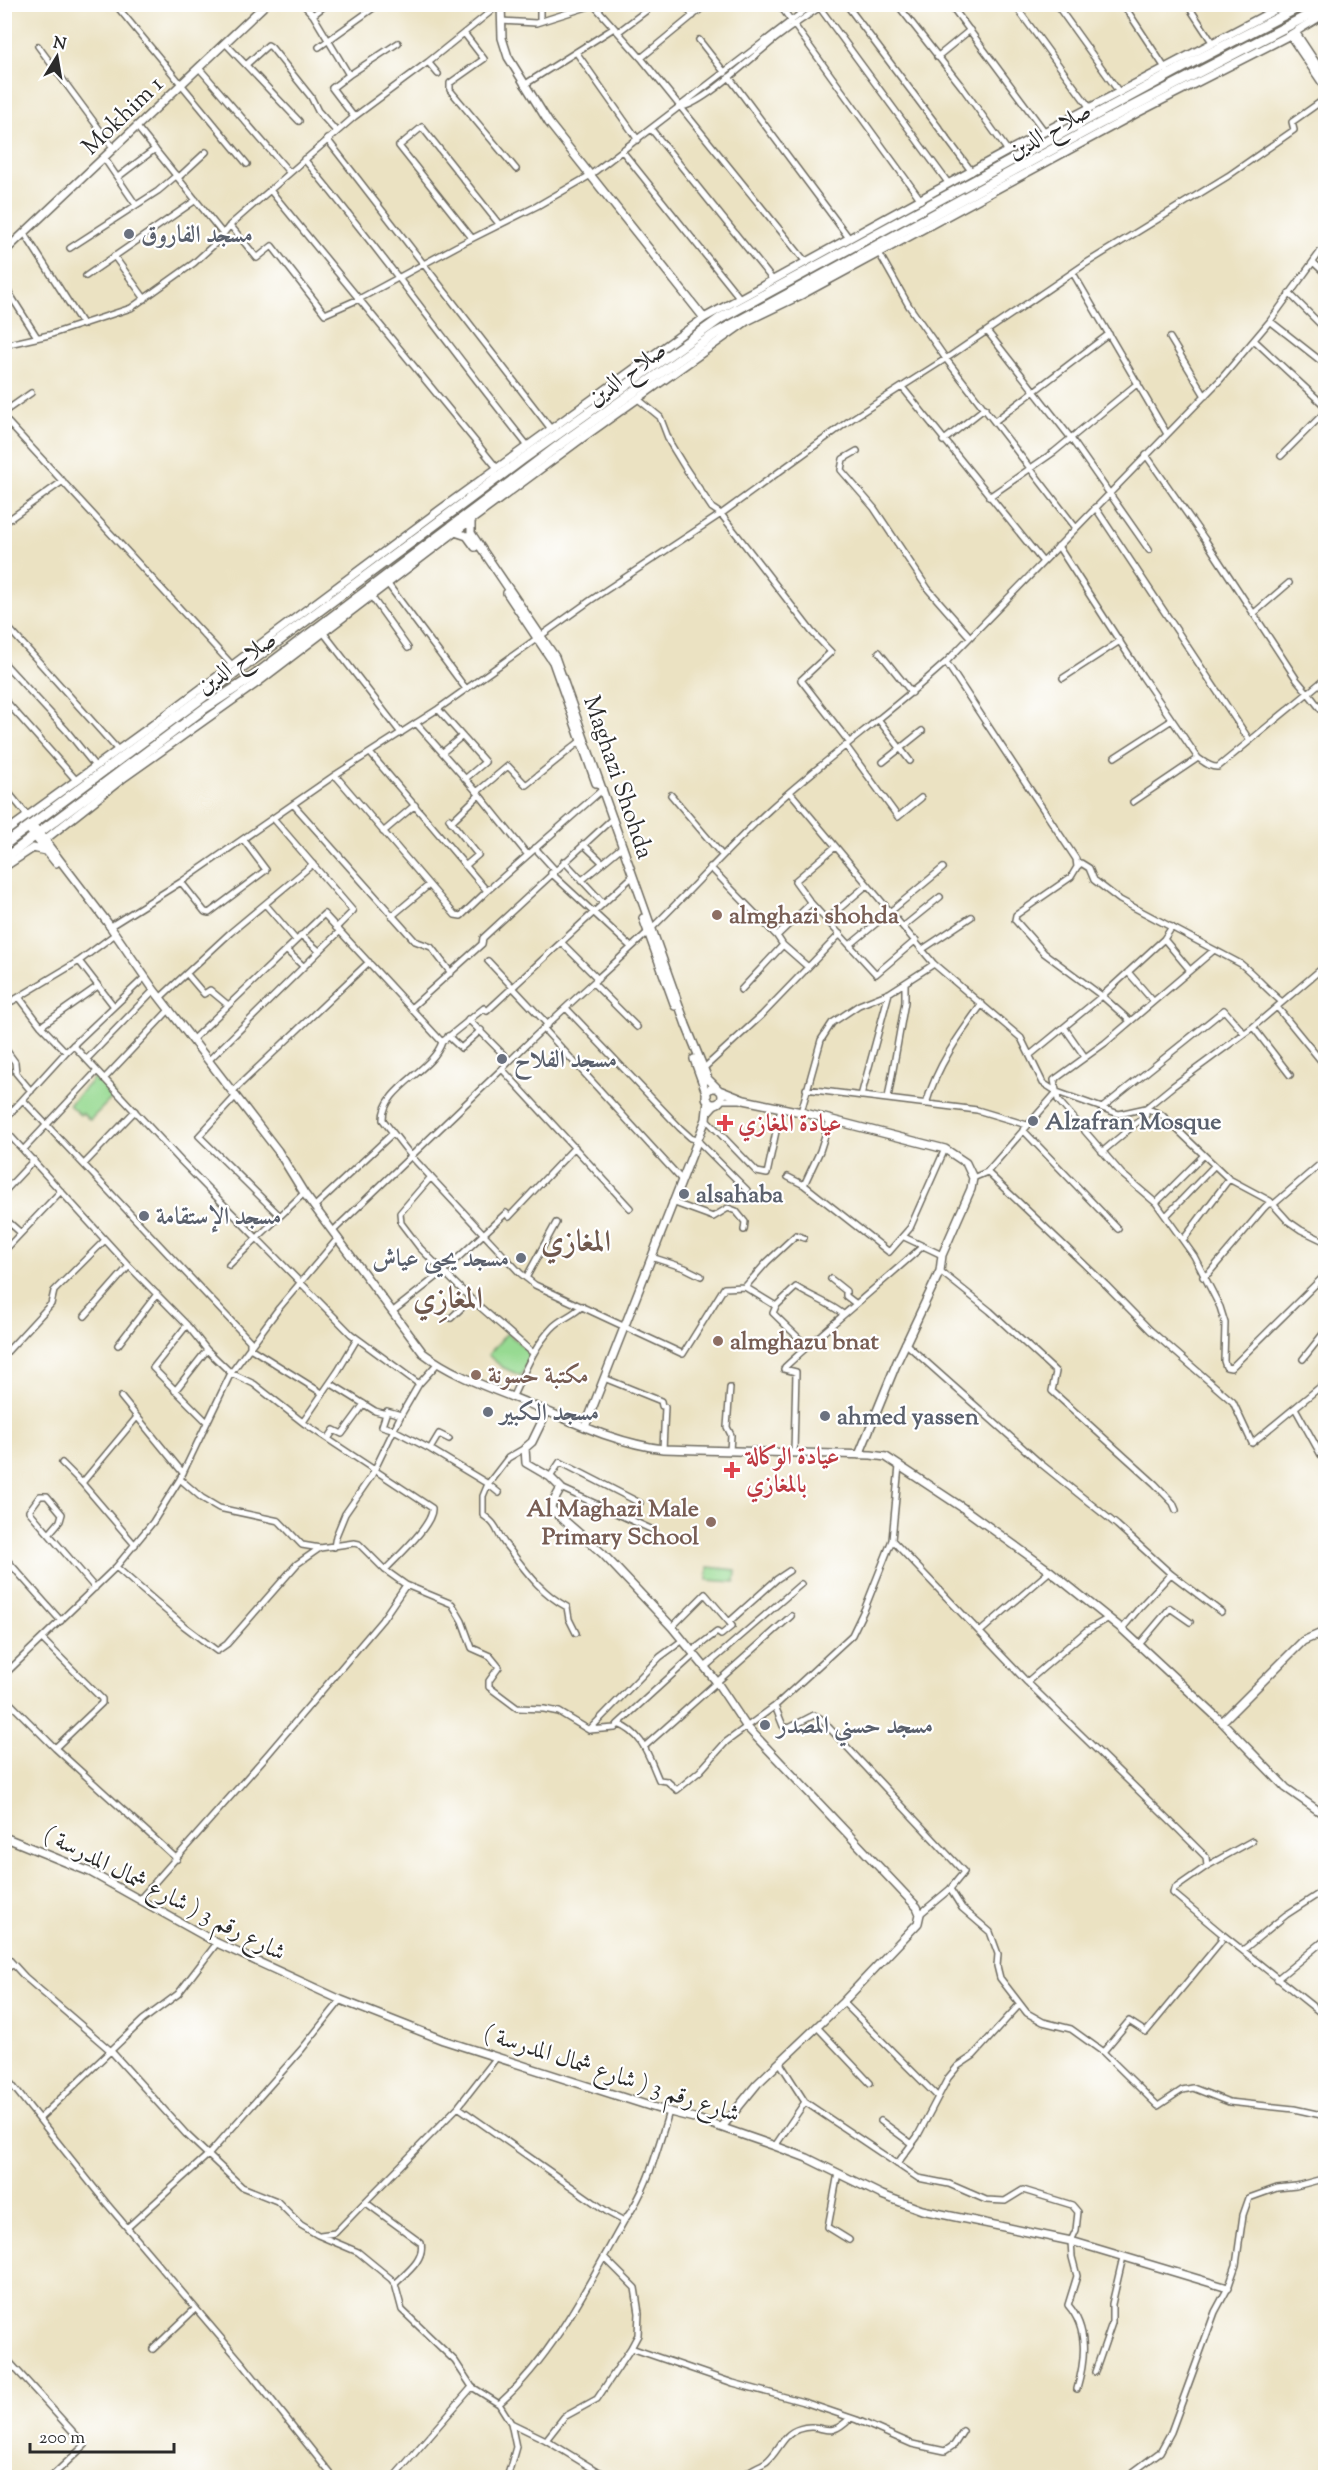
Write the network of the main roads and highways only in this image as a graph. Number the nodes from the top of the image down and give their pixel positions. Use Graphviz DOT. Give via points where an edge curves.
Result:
graph roads {
  1 [pos="1305,4"];
  2 [pos="1326,6"];
  3 [pos="989,172"];
  4 [pos="994,182"];
  5 [pos="963,192"];
  6 [pos="445,518"];
  7 [pos="453,530"];
  8 [pos="358,584"];
  9 [pos="366,595"];
  10 [pos="283,626"];
  11 [pos="294,630"];
  12 [pos="147,729"];
  13 [pos="158,731"];
  14 [pos="34,830"];
  15 [pos="4,845"];
  16 [pos="4,859"];
  1 -- 3 [label="highway, صلاح الدين" via="1167,71"];
  2 -- 4 [label="highway, صلاح الدين"];
  3 -- 4 [label="highway" via="989,179"];
  3 -- 5 [label="highway, صلاح الدين"];
  4 -- 5 [label="highway, صلاح الدين"];
  5 -- 6 [label="highway, صلاح الدين" via="889,222 721,318"];
  5 -- 7 [label="highway, صلاح الدين" via="715,333 562,443"];
  6 -- 7 [label="highway"];
  6 -- 8 [label="highway, صلاح الدين"];
  7 -- 9 [label="highway, صلاح الدين"];
  8 -- 9 [label="highway"];
  8 -- 11 [label="highway, صلاح الدين"];
  9 -- 14 [label="highway, صلاح الدين"];
  10 -- 11 [label="highway"];
  11 -- 13 [label="highway, صلاح الدين"];
  12 -- 13 [label="highway"];
  13 -- 14 [label="highway, صلاح الدين"];
  14 -- 15 [label="highway, صلاح الدين"];
  14 -- 16 [label="highway, صلاح الدين"];
}
